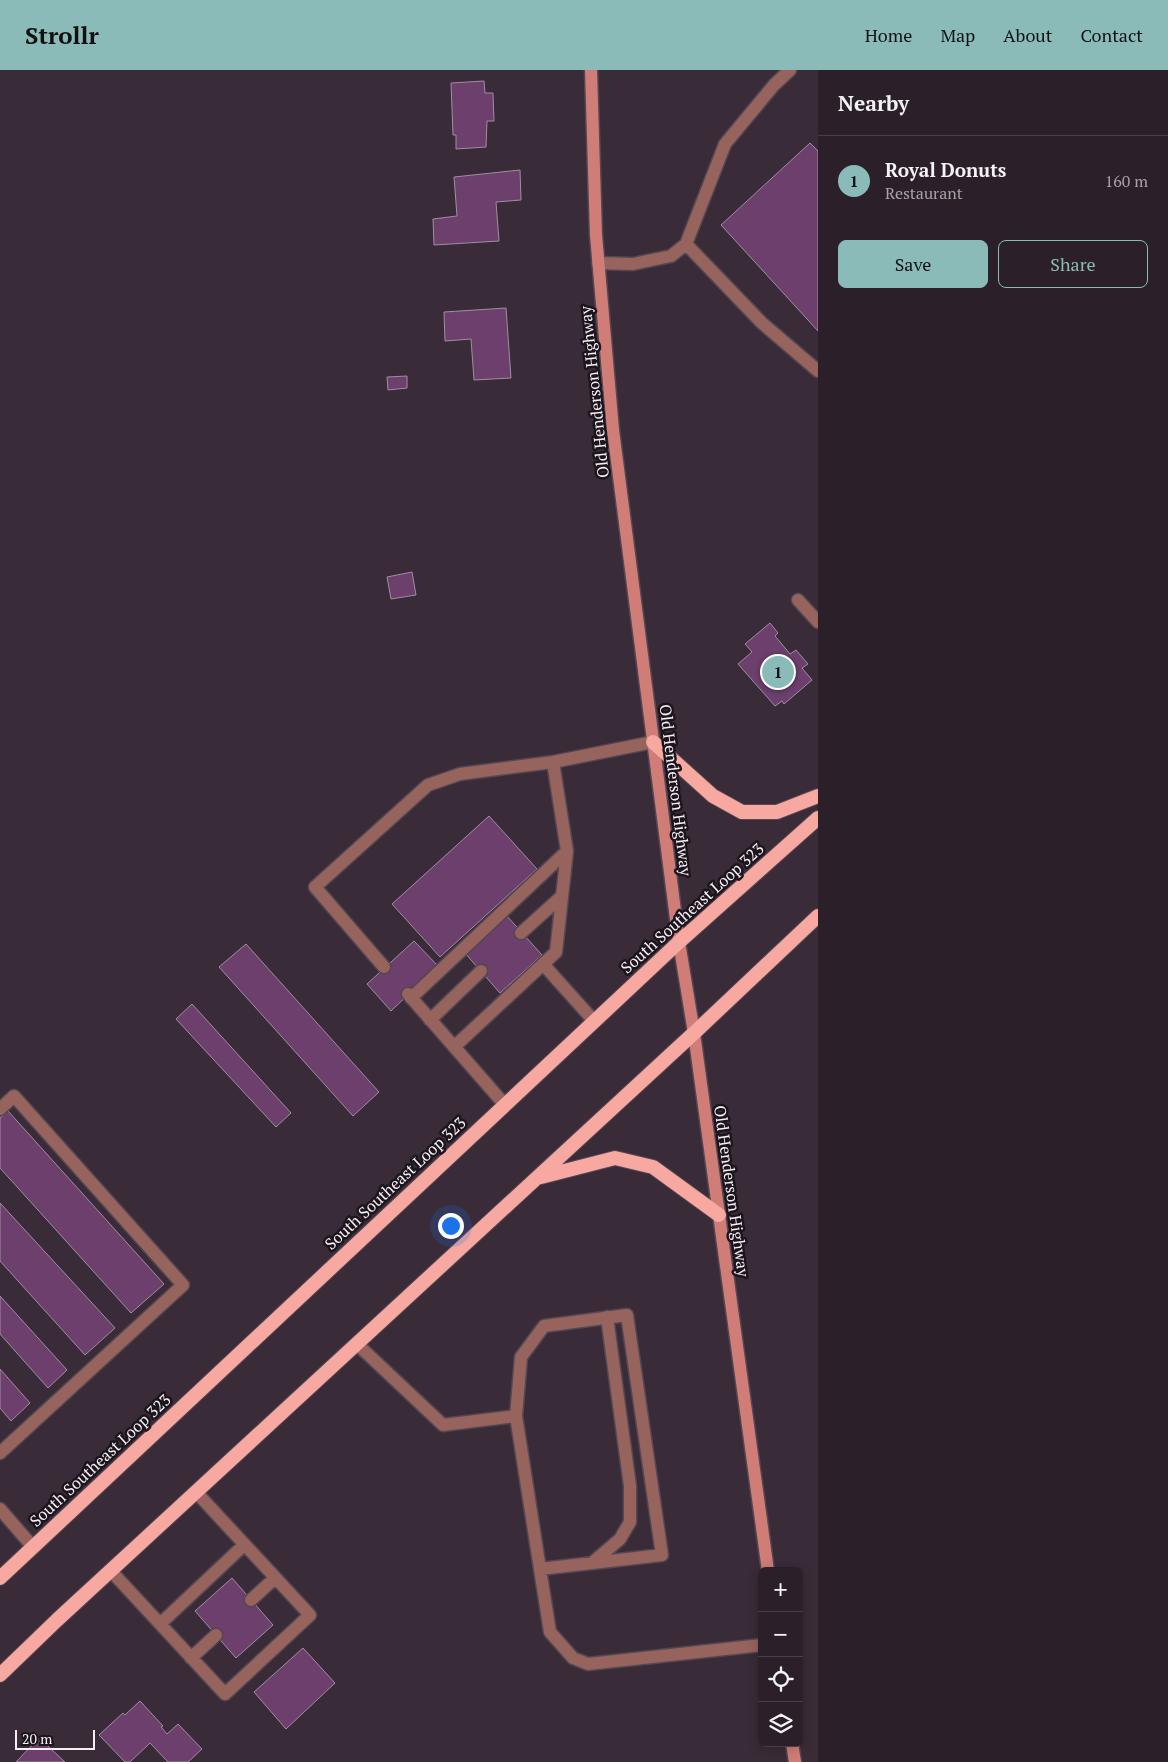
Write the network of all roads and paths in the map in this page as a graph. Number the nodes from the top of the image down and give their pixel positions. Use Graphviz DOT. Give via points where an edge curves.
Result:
graph roads {
  1 [pos="591,70"];
  2 [pos="790,70"];
  3 [pos="686,244"];
  4 [pos="598,264"];
  5 [pos="818,371"];
  6 [pos="798,600"];
  7 [pos="818,622"];
  8 [pos="653,742"];
  9 [pos="553,762"];
  10 [pos="818,796"];
  11 [pos="818,818"];
  12 [pos="567,851"];
  13 [pos="562,896"];
  14 [pos="818,916"];
  15 [pos="521,933"];
  16 [pos="679,942"];
  17 [pos="543,964"];
  18 [pos="384,968"];
  19 [pos="481,971"];
  20 [pos="430,1020"];
  21 [pos="594,1021"];
  22 [pos="694,1034"];
  23 [pos="454,1047"];
  24 [pos="505,1105"];
  25 [pos="0,1109"];
  26 [pos="538,1178"];
  27 [pos="719,1215"];
  28 [pos="607,1317"];
  29 [pos="357,1344"];
  30 [pos="516,1416"];
  31 [pos="0,1453"];
  32 [pos="196,1492"];
  33 [pos="0,1509"];
  34 [pos="244,1545"];
  35 [pos="33,1547"];
  36 [pos="592,1563"];
  37 [pos="767,1567"];
  38 [pos="540,1569"];
  39 [pos="111,1571"];
  40 [pos="0,1578"];
  41 [pos="275,1578"];
  42 [pos="251,1600"];
  43 [pos="160,1624"];
  44 [pos="216,1634"];
  45 [pos="758,1645"];
  46 [pos="191,1658"];
  47 [pos="0,1675"];
  48 [pos="793,1747"];
  49 [pos="795,1762"];
  1 -- 4 [label="main road, Old Henderson Highway"];
  2 -- 3 [label="lane" via="726,144"];
  3 -- 4 [label="lane" via="671,256 632,264"];
  3 -- 5 [label="lane" via="762,323"];
  4 -- 8 [label="main road, Old Henderson Highway" via="613,430"];
  6 -- 7 [label="lane"];
  8 -- 9 [label="lane"];
  8 -- 10 [label="highway" via="713,796 742,812 777,812"];
  8 -- 16 [label="main road, Old Henderson Highway"];
  9 -- 12 [label="lane"];
  9 -- 18 [label="lane" via="460,774 428,785 315,887"];
  11 -- 16 [label="highway, South Southeast Loop 323"];
  12 -- 13 [label="lane"];
  12 -- 20 [label="lane" via="409,996"];
  13 -- 15 [label="lane"];
  13 -- 17 [label="lane" via="556,952"];
  14 -- 22 [label="highway"];
  16 -- 21 [label="highway, South Southeast Loop 323"];
  16 -- 22 [label="main road, Old Henderson Highway"];
  17 -- 21 [label="lane"];
  17 -- 23 [label="lane"];
  19 -- 20 [label="lane"];
  20 -- 23 [label="lane"];
  21 -- 24 [label="highway, South Southeast Loop 323"];
  22 -- 26 [label="highway"];
  22 -- 27 [label="main road, Old Henderson Highway"];
  23 -- 24 [label="lane"];
  24 -- 35 [label="highway, South Southeast Loop 323"];
  25 -- 31 [label="lane" via="14,1096 182,1285"];
  26 -- 27 [label="highway" via="615,1158 653,1167"];
  26 -- 29 [label="highway"];
  27 -- 37 [label="main road, Old Henderson Highway"];
  28 -- 30 [label="lane" via="544,1326 521,1357"];
  28 -- 36 [label="lane" via="630,1486 630,1522 620,1540"];
  28 -- 36 [label="lane" via="627,1315 662,1555"];
  29 -- 30 [label="lane" via="443,1425"];
  29 -- 32 [label="highway"];
  30 -- 38 [label="lane"];
  32 -- 34 [label="lane"];
  32 -- 39 [label="highway"];
  33 -- 35 [label="lane"];
  34 -- 41 [label="lane"];
  34 -- 43 [label="lane"];
  35 -- 40 [label="highway, South Southeast Loop 323"];
  36 -- 38 [label="lane"];
  38 -- 45 [label="lane" via="550,1632 573,1658 588,1664"];
  39 -- 43 [label="lane"];
  39 -- 47 [label="highway"];
  41 -- 42 [label="lane"];
  41 -- 46 [label="lane" via="310,1615 225,1694"];
  43 -- 46 [label="lane"];
  44 -- 46 [label="lane"];
  48 -- 49 [label="main road"];
}
